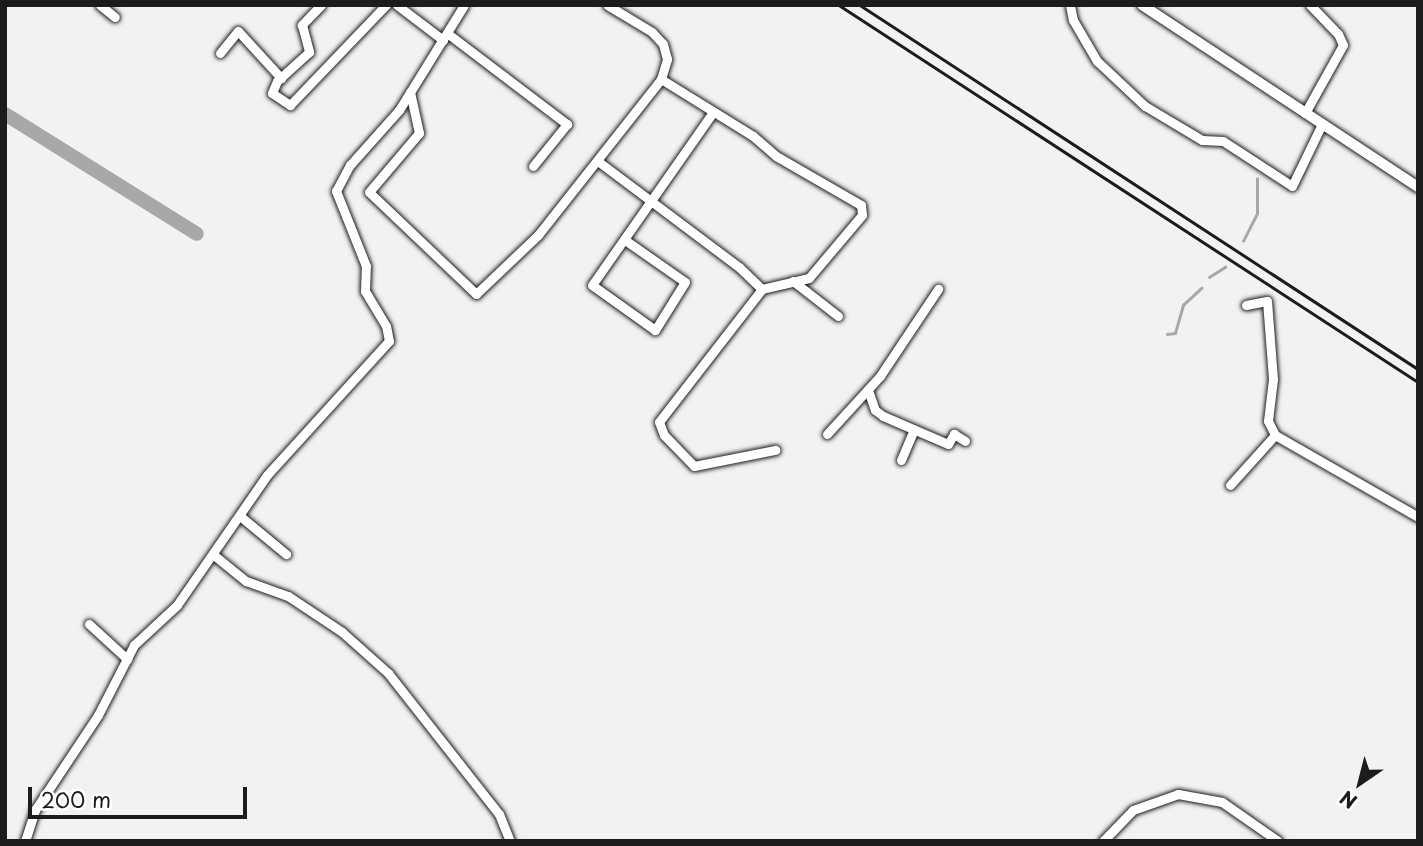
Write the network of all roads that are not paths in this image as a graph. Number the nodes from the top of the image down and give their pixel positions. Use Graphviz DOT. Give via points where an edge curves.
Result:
graph roads {
  1 [pos="100,5"];
  2 [pos="321,5"];
  3 [pos="386,5"];
  4 [pos="397,5"];
  5 [pos="464,5"];
  6 [pos="607,5"];
  7 [pos="1070,5"];
  8 [pos="1142,5"];
  9 [pos="1310,5"];
  10 [pos="115,17"];
  11 [pos="445,36"];
  12 [pos="219,53"];
  13 [pos="282,78"];
  14 [pos="661,79"];
  15 [pos="411,92"];
  16 [pos="713,112"];
  17 [pos="1305,113"];
  18 [pos="1322,124"];
  19 [pos="599,162"];
  20 [pos="533,166"];
  21 [pos="1418,187"];
  22 [pos="652,201"];
  23 [pos="625,240"];
  24 [pos="793,281"];
  25 [pos="762,289"];
  26 [pos="938,289"];
  27 [pos="838,316"];
  28 [pos="1266,317"];
  29 [pos="868,390"];
  30 [pos="914,430"];
  31 [pos="827,435"];
  32 [pos="1275,435"];
  33 [pos="965,441"];
  34 [pos="775,450"];
  35 [pos="901,460"];
  36 [pos="1230,485"];
  37 [pos="240,516"];
  38 [pos="1418,517"];
  39 [pos="286,554"];
  40 [pos="215,555"];
  41 [pos="89,624"];
  42 [pos="127,659"];
  43 [pos="25,841"];
  44 [pos="510,841"];
  45 [pos="1103,841"];
  46 [pos="1278,841"];
  1 -- 10 [label="street"];
  2 -- 13 [label="street" via="302,25 309,52"];
  3 -- 13 [label="street" via="290,105 272,93"];
  4 -- 11 [label="street"];
  5 -- 11 [label="street"];
  6 -- 14 [label="street" via="652,32 663,44 667,59"];
  7 -- 18 [label="street" via="1073,20 1097,61 1145,106 1202,140 1223,141 1292,186"];
  8 -- 17 [label="main road"];
  9 -- 17 [label="street" via="1338,34 1343,46"];
  11 -- 15 [label="street"];
  11 -- 20 [label="street" via="567,124"];
  12 -- 13 [label="street" via="238,31"];
  14 -- 16 [label="street"];
  14 -- 19 [label="street"];
  15 -- 19 [label="street" via="419,133 369,192 476,295 538,235"];
  15 -- 37 [label="street" via="350,165 336,191 366,266 365,291 386,326 389,341 267,475"];
  16 -- 22 [label="street"];
  16 -- 24 [label="street" via="776,156 861,205 862,215 823,265 809,278"];
  17 -- 18 [label="main road"];
  18 -- 21 [label="main road"];
  19 -- 22 [label="street"];
  22 -- 23 [label="street"];
  22 -- 25 [label="street"];
  23 -- 23 [label="street" via="685,282 654,330 592,285"];
  24 -- 25 [label="street"];
  24 -- 27 [label="street"];
  25 -- 34 [label="street" via="659,422 664,435 694,466"];
  26 -- 29 [label="street"];
  28 -- 32 [label="street" via="1272,338 1273,379 1268,421"];
  29 -- 30 [label="street" via="875,410"];
  29 -- 31 [label="street"];
  30 -- 33 [label="street" via="948,444 954,434"];
  30 -- 35 [label="street"];
  32 -- 36 [label="street"];
  32 -- 38 [label="street"];
  37 -- 39 [label="street"];
  37 -- 40 [label="street"];
  40 -- 42 [label="street"];
  40 -- 44 [label="street" via="246,581 288,596 342,632 388,673 499,814"];
  41 -- 42 [label="street"];
  42 -- 43 [label="street" via="98,715 35,810"];
  45 -- 46 [label="street" via="1133,810 1178,794 1222,802"];
}
